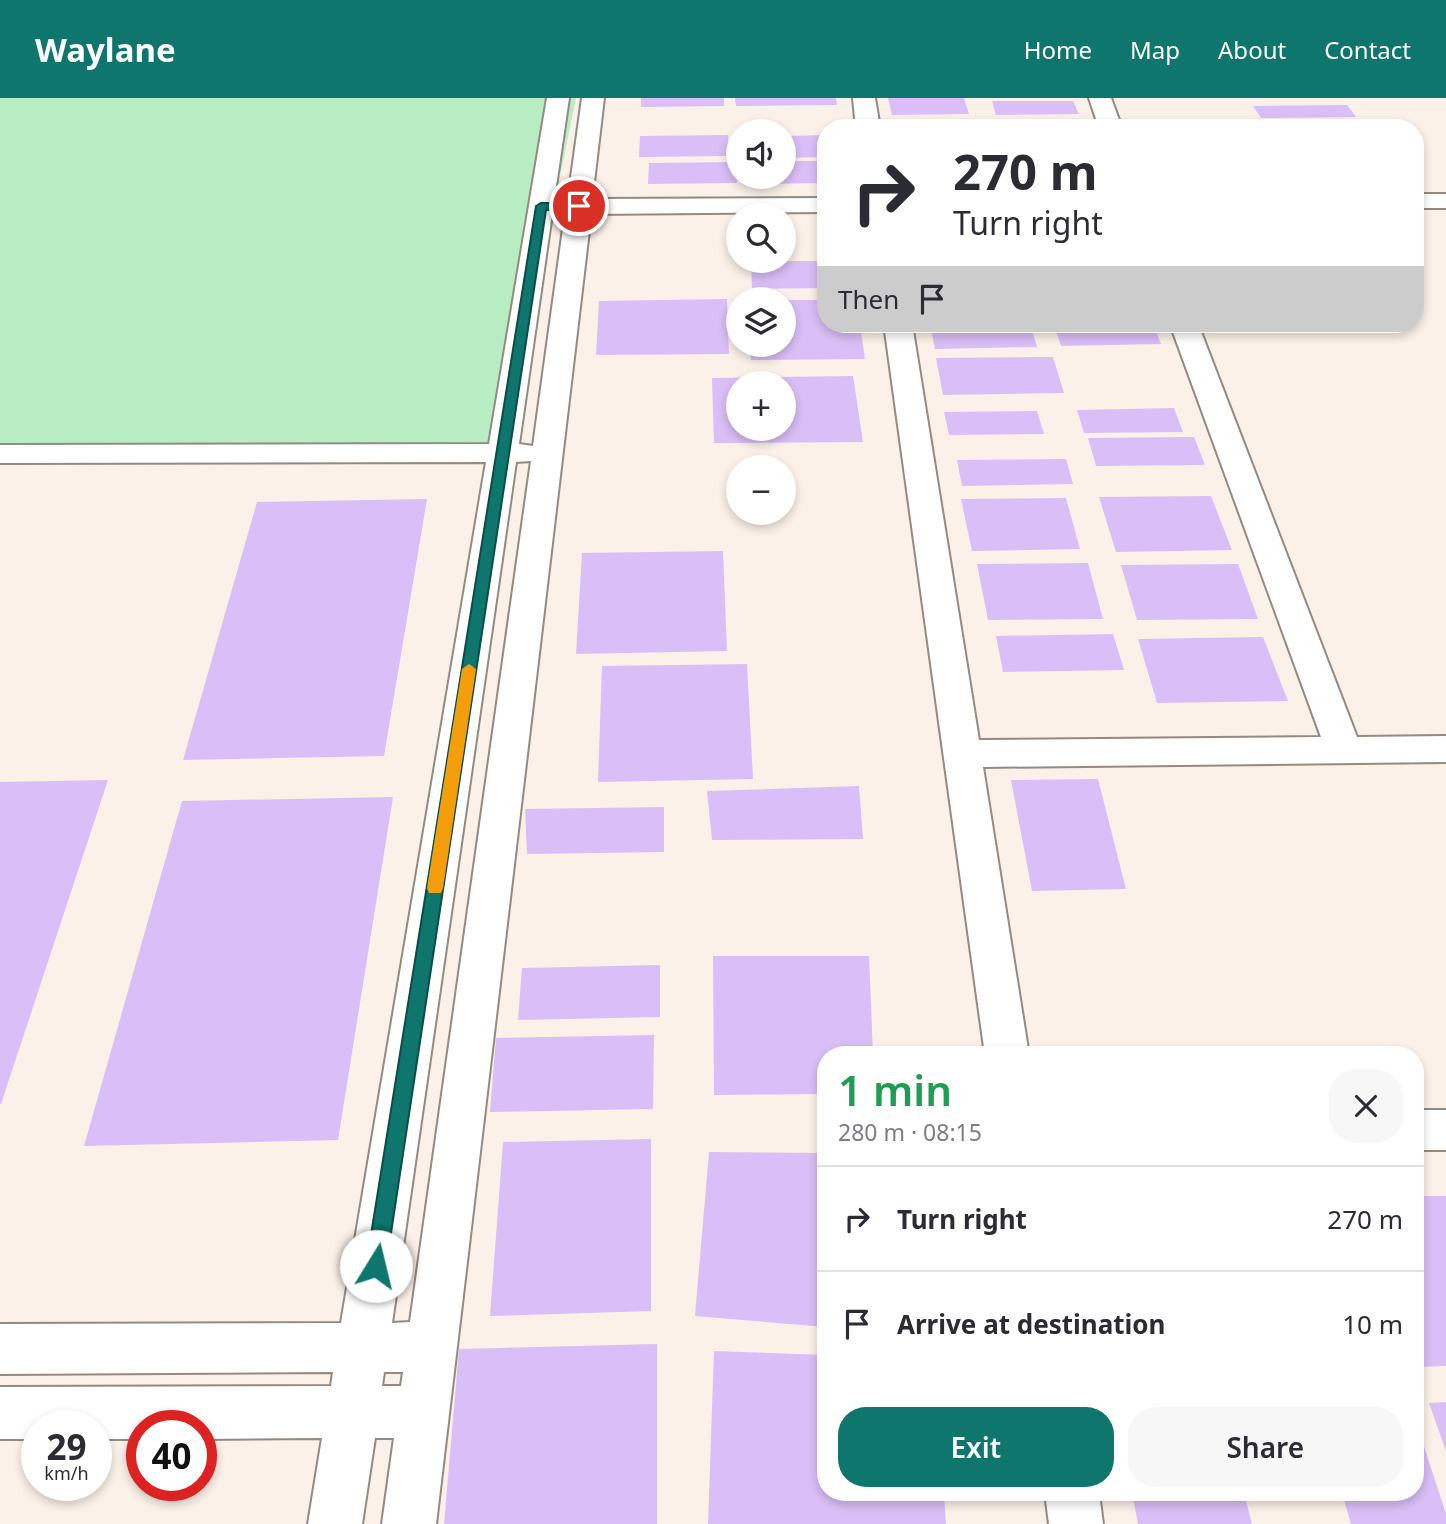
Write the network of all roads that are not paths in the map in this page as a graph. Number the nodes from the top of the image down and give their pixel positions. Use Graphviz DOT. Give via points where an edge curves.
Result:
graph roads {
  1 [pos="558,98"];
  2 [pos="593,98"];
  3 [pos="864,98"];
  4 [pos="1100,98"];
  5 [pos="867,119"];
  6 [pos="1108,119"];
  7 [pos="1424,201"];
  8 [pos="1446,201"];
  9 [pos="817,205"];
  10 [pos="541,206"];
  11 [pos="579,206"];
  12 [pos="899,333"];
  13 [pos="1187,333"];
  14 [pos="503,453"];
  15 [pos="547,453"];
  16 [pos="0,454"];
  17 [pos="1446,749"];
  18 [pos="1344,750"];
  19 [pos="962,754"];
  20 [pos="1006,1046"];
  21 [pos="1424,1130"];
  22 [pos="1446,1130"];
  23 [pos="363,1347"];
  24 [pos="432,1347"];
  25 [pos="0,1349"];
  26 [pos="423,1412"];
  27 [pos="0,1413"];
  28 [pos="353,1413"];
  29 [pos="1073,1501"];
  30 [pos="335,1524"];
  31 [pos="409,1524"];
  32 [pos="1076,1524"];
  1 -- 10 [label="street"];
  2 -- 11 [label="street"];
  3 -- 5 [label="street"];
  4 -- 6 [label="street"];
  7 -- 8 [label="street"];
  9 -- 11 [label="street"];
  10 -- 11 [label="street"];
  10 -- 14 [label="street"];
  11 -- 15 [label="street"];
  12 -- 19 [label="street"];
  13 -- 18 [label="street"];
  14 -- 15 [label="street"];
  14 -- 16 [label="street"];
  14 -- 23 [label="street"];
  15 -- 24 [label="street"];
  17 -- 18 [label="street"];
  18 -- 19 [label="street"];
  19 -- 20 [label="street"];
  21 -- 22 [label="street"];
  23 -- 24 [label="street"];
  23 -- 25 [label="street"];
  23 -- 28 [label="street"];
  24 -- 26 [label="street"];
  26 -- 28 [label="street"];
  26 -- 31 [label="street"];
  27 -- 28 [label="street"];
  28 -- 30 [label="street"];
  29 -- 32 [label="street"];
}
